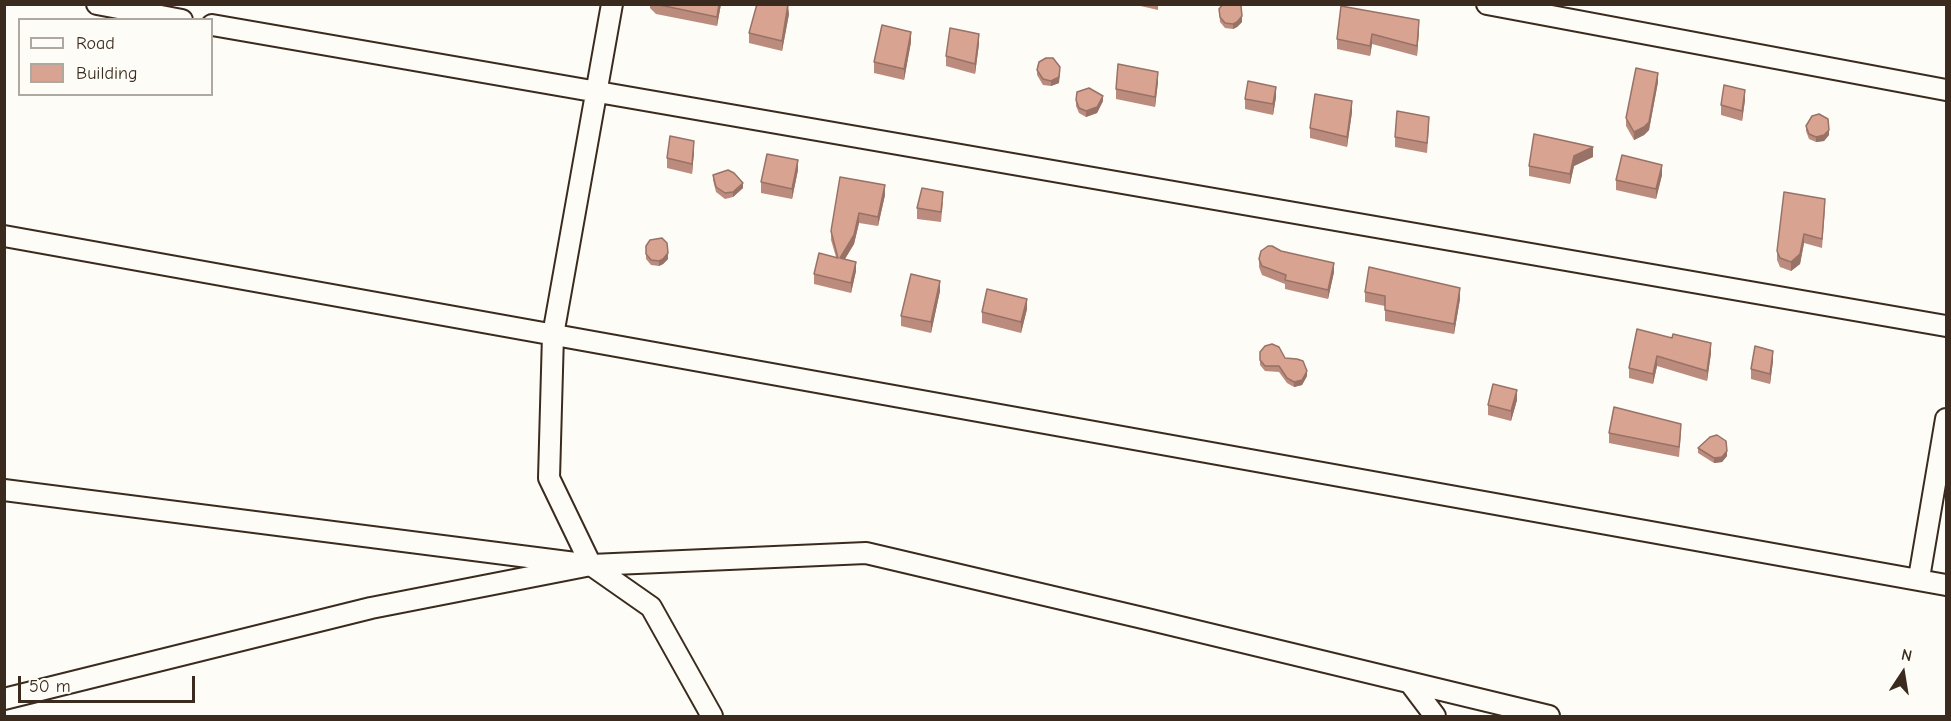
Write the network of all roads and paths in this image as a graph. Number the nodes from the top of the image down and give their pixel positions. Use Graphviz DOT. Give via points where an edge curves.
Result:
graph roads {
  1 [pos="97,4"];
  2 [pos="612,4"];
  3 [pos="1487,4"];
  4 [pos="171,18"];
  5 [pos="213,25"];
  6 [pos="1947,90"];
  7 [pos="598,92"];
  8 [pos="4,236"];
  9 [pos="1947,326"];
  10 [pos="553,335"];
  11 [pos="1947,419"];
  12 [pos="4,490"];
  13 [pos="591,565"];
  14 [pos="1919,578"];
  15 [pos="1947,585"];
  16 [pos="1410,683"];
  17 [pos="4,699"];
  18 [pos="712,717"];
  19 [pos="1435,717"];
  20 [pos="1549,717"];
  1 -- 4 [label="street"];
  2 -- 7 [label="street"];
  3 -- 6 [label="street"];
  5 -- 7 [label="street"];
  7 -- 9 [label="street"];
  7 -- 10 [label="street"];
  8 -- 10 [label="street"];
  10 -- 13 [label="street" via="549,478"];
  10 -- 14 [label="street"];
  11 -- 14 [label="street"];
  12 -- 13 [label="street"];
  13 -- 16 [label="street" via="866,553"];
  13 -- 17 [label="street" via="371,608"];
  13 -- 18 [label="street" via="651,607"];
  14 -- 15 [label="street"];
  16 -- 19 [label="street"];
  16 -- 20 [label="street"];
}
